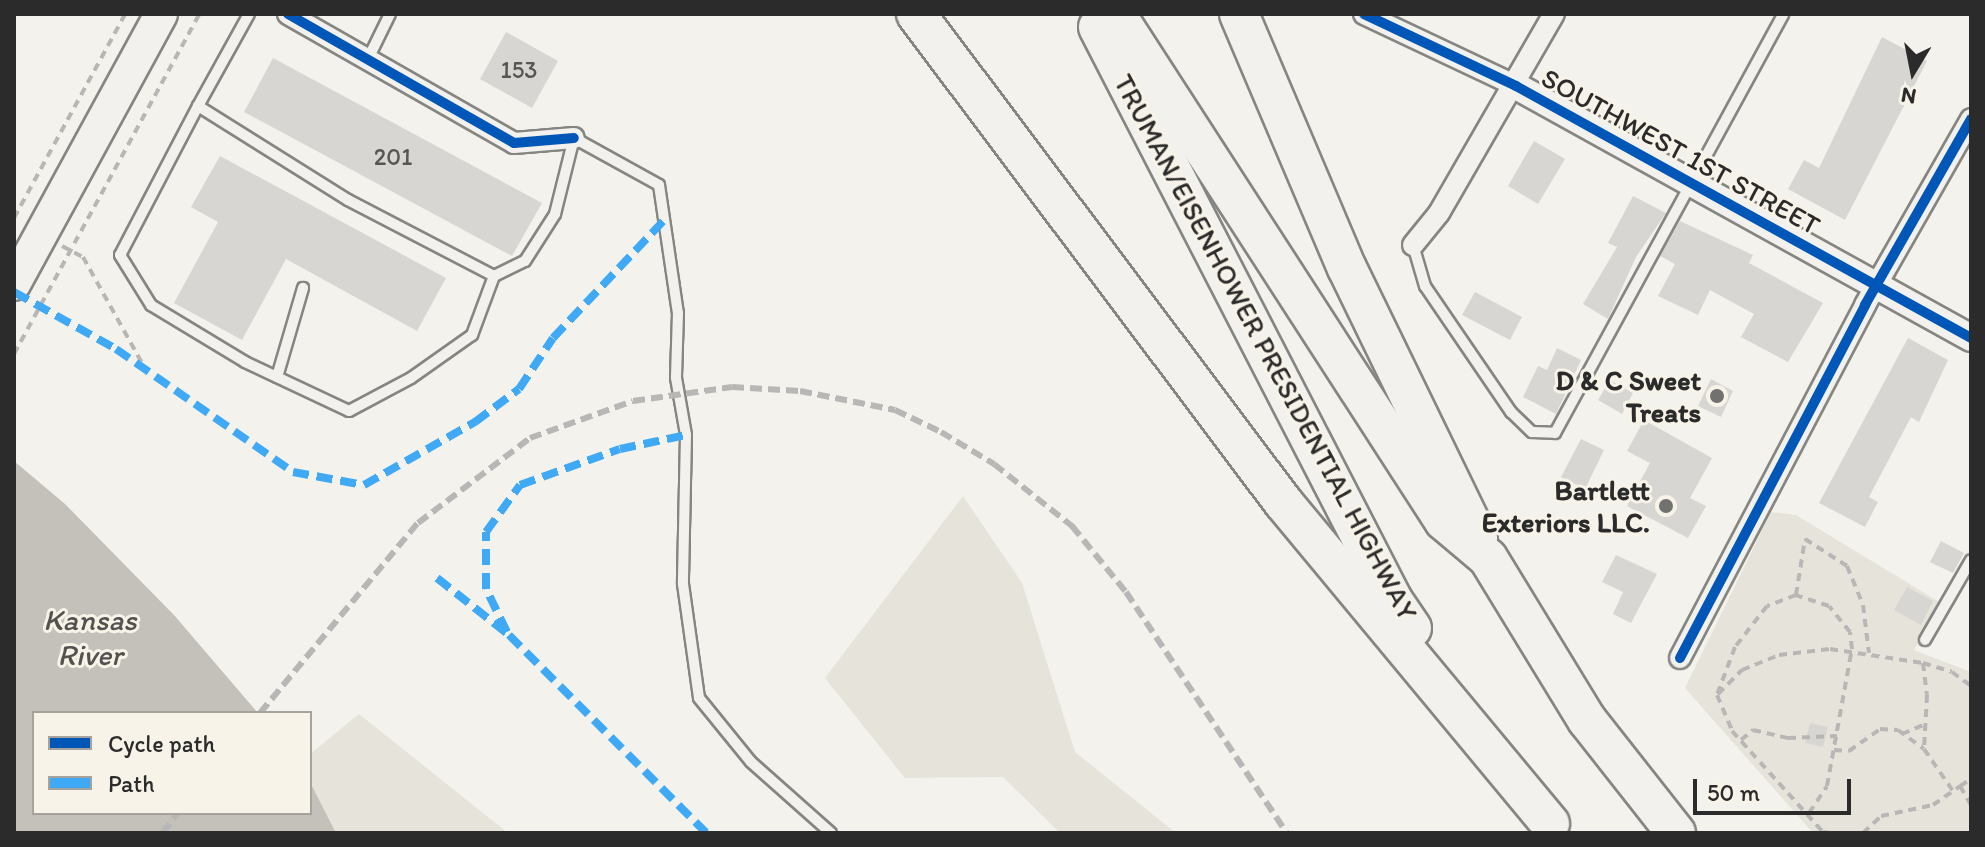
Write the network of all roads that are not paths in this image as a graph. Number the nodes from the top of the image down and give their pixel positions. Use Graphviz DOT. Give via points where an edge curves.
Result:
graph roads {
  1 [pos="161,14"];
  2 [pos="249,14"];
  3 [pos="288,14"];
  4 [pos="390,14"];
  5 [pos="916,14"];
  6 [pos="1091,14"];
  7 [pos="1116,14"];
  8 [pos="1239,14"];
  9 [pos="1364,14"];
  10 [pos="1554,14"];
  11 [pos="1783,14"];
  12 [pos="367,61"];
  13 [pos="1516,86"];
  14 [pos="198,106"];
  15 [pos="1971,119"];
  16 [pos="574,138"];
  17 [pos="1690,184"];
  18 [pos="1413,245"];
  19 [pos="494,276"];
  20 [pos="14,284"];
  21 [pos="303,288"];
  22 [pos="1877,288"];
  23 [pos="1971,338"];
  24 [pos="277,377"];
  25 [pos="1488,558"];
  26 [pos="1971,560"];
  27 [pos="1925,640"];
  28 [pos="1680,658"];
  29 [pos="1553,828"];
  30 [pos="831,833"];
  31 [pos="1676,833"];
  1 -- 20 [label="main road, bridge"];
  2 -- 14 [label="lane"];
  3 -- 12 [label="street"];
  4 -- 12 [label="lane"];
  5 -- 29 [label="highway" via="1283,502"];
  6 -- 29 [label="highway, TRUMAN/EISENHOWER PRESIDENTIAL HIGHWAY" via="1393,600"];
  7 -- 25 [label="highway, TRUMAN/EISENHOWER PRESIDENTIAL HIGHWAY" via="1444,521"];
  8 -- 25 [label="highway" via="1347,268"];
  9 -- 13 [label="street, SOUTHWEST 1ST STREET"];
  10 -- 13 [label="street"];
  11 -- 17 [label="lane"];
  12 -- 16 [label="street" via="514,143"];
  13 -- 17 [label="street, SOUTHWEST 1ST STREET"];
  13 -- 18 [label="street" via="1439,213"];
  14 -- 19 [label="lane" via="348,200"];
  14 -- 24 [label="lane" via="120,255 151,305"];
  15 -- 22 [label="street"];
  16 -- 19 [label="lane" via="555,214 525,261"];
  16 -- 30 [label="lane" via="659,185 678,313 676,378 686,435 683,584 699,698 751,762"];
  17 -- 18 [label="lane" via="1561,423 1548,435 1527,429 1511,412 1425,286"];
  17 -- 22 [label="street, SOUTHWEST 1ST STREET"];
  19 -- 24 [label="lane" via="472,335 411,378 349,411"];
  21 -- 24 [label="lane"];
  22 -- 23 [label="street, SOUTHWEST 1ST STREET"];
  22 -- 28 [label="street"];
  25 -- 31 [label="highway, TRUMAN/EISENHOWER PRESIDENTIAL HIGHWAY" via="1587,720"];
  26 -- 27 [label="lane"];
}
